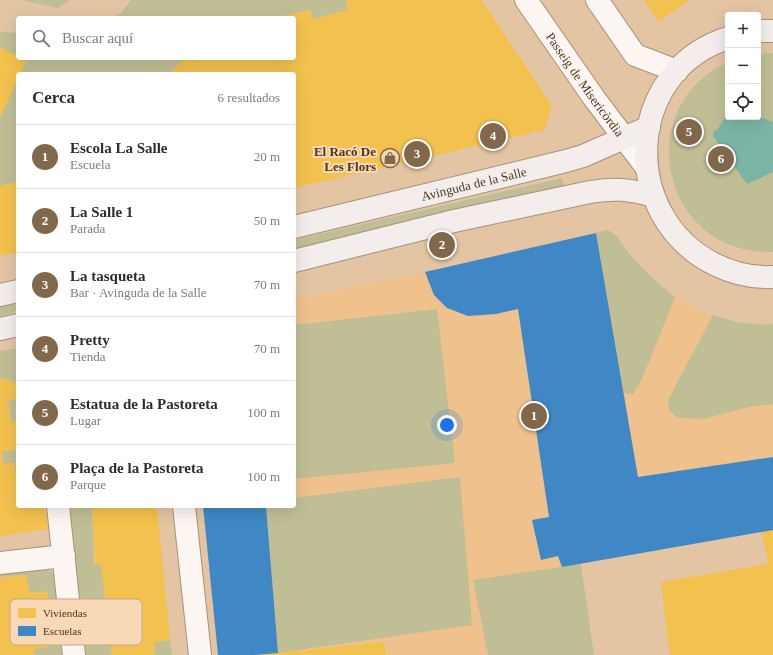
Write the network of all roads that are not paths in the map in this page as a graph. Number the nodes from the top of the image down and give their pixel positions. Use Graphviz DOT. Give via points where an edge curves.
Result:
graph roads {
  1 [pos="526,0"];
  2 [pos="597,0"];
  3 [pos="761,31"];
  4 [pos="773,31"];
  5 [pos="725,39"];
  6 [pos="677,71"];
  7 [pos="649,127"];
  8 [pos="624,138"];
  9 [pos="646,166"];
  10 [pos="653,196"];
  11 [pos="296,227"];
  12 [pos="296,260"];
  13 [pos="773,277"];
  14 [pos="16,291"];
  15 [pos="0,295"];
  16 [pos="16,325"];
  17 [pos="0,329"];
  18 [pos="58,508"];
  19 [pos="184,508"];
  20 [pos="64,556"];
  21 [pos="0,563"];
  22 [pos="68,599"];
  23 [pos="73,645"];
  24 [pos="74,655"];
  25 [pos="200,655"];
  1 -- 8 [label="street, Passeig de Misericòrdia"];
  2 -- 6 [label="street" via="635,55"];
  3 -- 4 [label="street"];
  5 -- 6 [label="street" via="708,46"];
  6 -- 7 [label="street" via="658,99"];
  7 -- 8 [label="street, Avinguda de la Salle"];
  7 -- 9 [label="street" via="645,152"];
  8 -- 9 [label="street, Passeig de Misericòrdia"];
  8 -- 11 [label="street, Avinguda de la Salle" via="566,161"];
  9 -- 10 [label="street"];
  10 -- 12 [label="street" via="630,189 609,188 454,221"];
  10 -- 13 [label="street" via="668,226 691,250 705,260 736,273"];
  14 -- 15 [label="street"];
  16 -- 17 [label="street"];
  18 -- 20 [label="street"];
  19 -- 25 [label="street"];
  20 -- 21 [label="street"];
  20 -- 22 [label="street"];
  23 -- 24 [label="street"];
}
